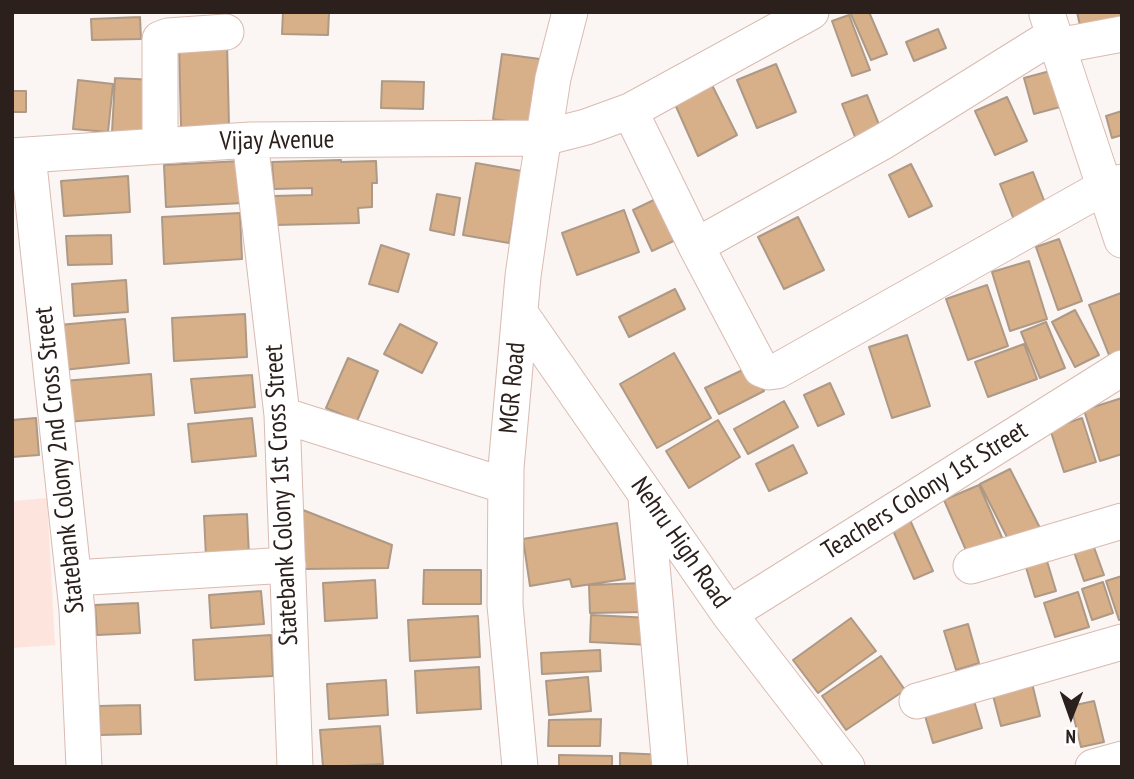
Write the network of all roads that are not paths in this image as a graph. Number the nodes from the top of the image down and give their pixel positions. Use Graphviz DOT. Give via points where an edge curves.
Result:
graph roads {
  1 [pos="570,12"];
  2 [pos="811,12"];
  3 [pos="1053,31"];
  4 [pos="226,32"];
  5 [pos="1122,34"];
  6 [pos="629,111"];
  7 [pos="543,138"];
  8 [pos="250,140"];
  9 [pos="160,146"];
  10 [pos="20,156"];
  11 [pos="1113,184"];
  12 [pos="1122,240"];
  13 [pos="696,246"];
  14 [pos="520,313"];
  15 [pos="1122,368"];
  16 [pos="282,415"];
  17 [pos="506,486"];
  18 [pos="646,495"];
  19 [pos="1122,521"];
  20 [pos="288,565"];
  21 [pos="971,566"];
  22 [pos="74,578"];
  23 [pos="729,614"];
  24 [pos="1122,642"];
  25 [pos="918,701"];
  26 [pos="1122,759"];
  27 [pos="84,767"];
  28 [pos="295,767"];
  29 [pos="520,767"];
  30 [pos="670,767"];
  31 [pos="847,767"];
  32 [pos="1093,767"];
  1 -- 7 [label="street, MGR Road"];
  2 -- 6 [label="street, Vijay Avenue"];
  3 -- 5 [label="street"];
  3 -- 11 [label="street"];
  3 -- 13 [label="street" via="884,141"];
  4 -- 9 [label="street" via="160,38"];
  6 -- 7 [label="street, Vijay Avenue"];
  6 -- 13 [label="street"];
  7 -- 8 [label="street, Vijay Avenue"];
  7 -- 14 [label="street, MGR Road"];
  8 -- 9 [label="street, Vijay Avenue"];
  8 -- 16 [label="street, Statebank Colony 1st Cross Street"];
  9 -- 10 [label="street, Vijay Avenue"];
  10 -- 22 [label="street, Statebank Colony 2nd Cross Street"];
  11 -- 12 [label="street"];
  11 -- 13 [label="street" via="777,371 761,369"];
  14 -- 17 [label="street, MGR Road"];
  14 -- 18 [label="street, Nehru High Road"];
  15 -- 23 [label="street, Teachers Colony 1st Street"];
  16 -- 17 [label="street"];
  16 -- 20 [label="street, Statebank Colony 1st Cross Street"];
  17 -- 29 [label="street, MGR Road" via="505,605"];
  18 -- 23 [label="street, Nehru High Road"];
  18 -- 30 [label="street"];
  19 -- 21 [label="street"];
  20 -- 22 [label="street"];
  20 -- 28 [label="street, Statebank Colony 1st Cross Street"];
  22 -- 27 [label="street, Statebank Colony 2nd Cross Street"];
  23 -- 31 [label="street, Nehru High Road"];
  24 -- 25 [label="street"];
  26 -- 32 [label="street"];
}
